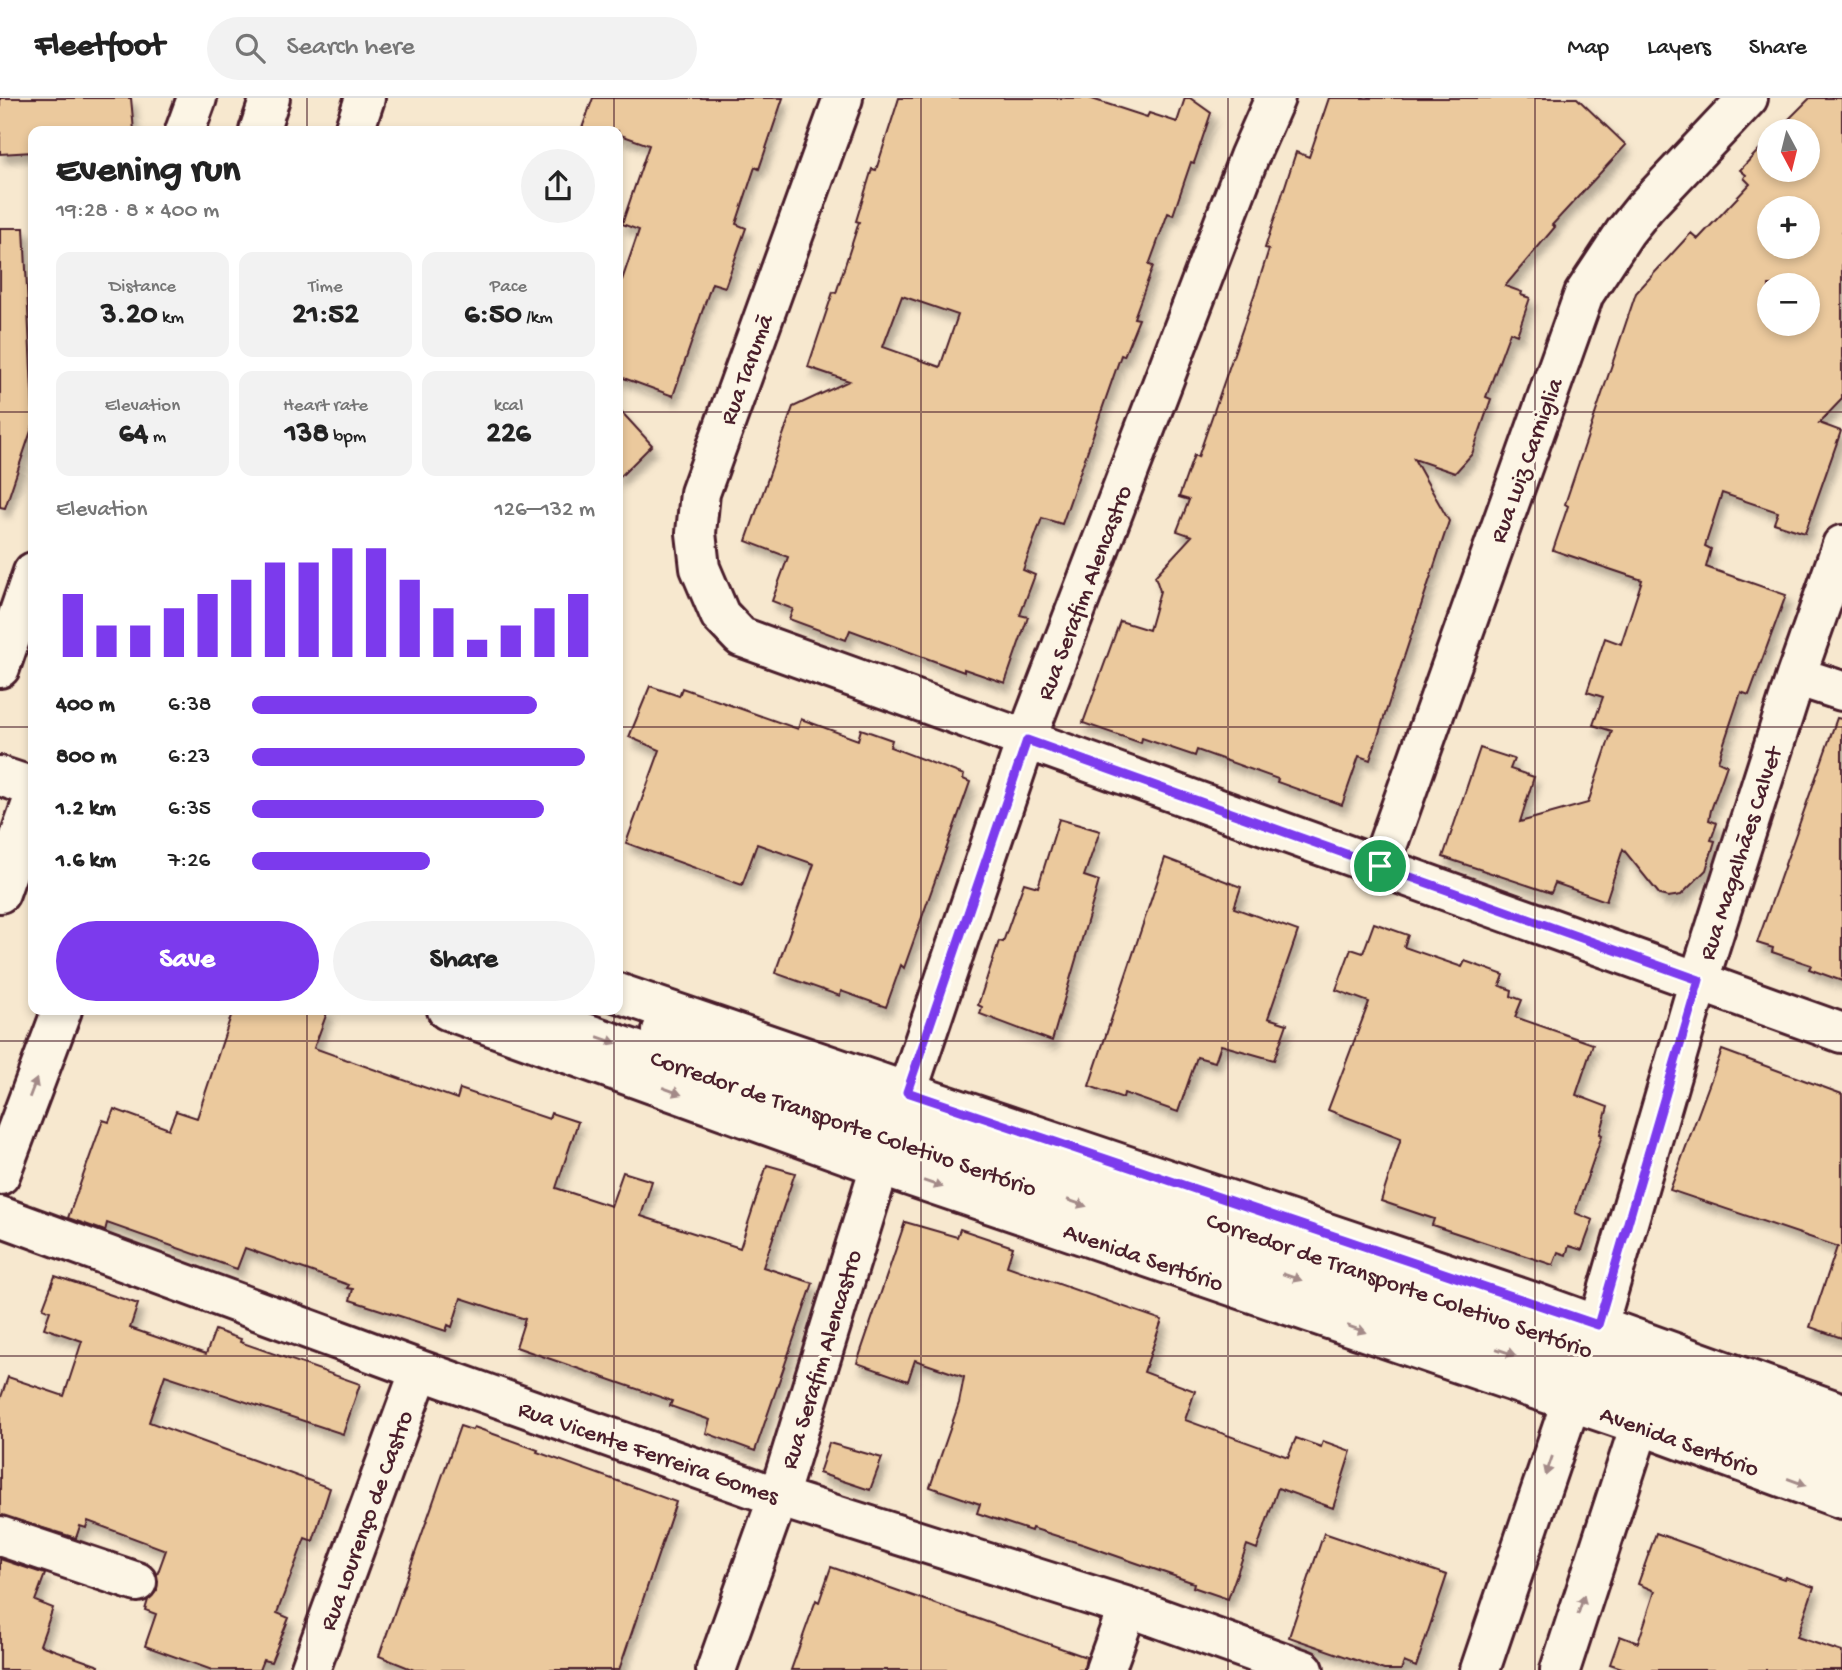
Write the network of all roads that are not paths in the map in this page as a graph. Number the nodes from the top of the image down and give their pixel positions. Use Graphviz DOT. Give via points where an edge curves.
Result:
graph roads {
  1 [pos="197,98"];
  2 [pos="270,98"];
  3 [pos="365,98"];
  4 [pos="843,98"];
  5 [pos="1275,98"];
  6 [pos="1748,98"];
  7 [pos="187,126"];
  8 [pos="261,126"];
  9 [pos="356,126"];
  10 [pos="1842,545"];
  11 [pos="28,587"];
  12 [pos="0,668"];
  13 [pos="1796,676"];
  14 [pos="1842,691"];
  15 [pos="1027,740"];
  16 [pos="0,776"];
  17 [pos="28,785"];
  18 [pos="28,816"];
  19 [pos="16,855"];
  20 [pos="1380,866"];
  21 [pos="0,893"];
  22 [pos="1699,980"];
  23 [pos="623,995"];
  24 [pos="60,1015"];
  25 [pos="461,1015"];
  26 [pos="533,1015"];
  27 [pos="615,1015"];
  28 [pos="1842,1033"];
  29 [pos="907,1092"];
  30 [pos="880,1166"];
  31 [pos="0,1175"];
  32 [pos="0,1216"];
  33 [pos="1598,1325"];
  34 [pos="420,1370"];
  35 [pos="1571,1402"];
  36 [pos="1842,1413"];
  37 [pos="1640,1425"];
  38 [pos="1842,1436"];
  39 [pos="1842,1471"];
  40 [pos="778,1497"];
  41 [pos="1842,1499"];
  42 [pos="0,1536"];
  43 [pos="137,1582"];
  44 [pos="1128,1607"];
  45 [pos="310,1670"];
  46 [pos="716,1670"];
  47 [pos="1105,1670"];
  48 [pos="1304,1670"];
  49 [pos="1480,1670"];
  50 [pos="1560,1670"];
  1 -- 7 [label="street"];
  2 -- 8 [label="street"];
  3 -- 9 [label="street"];
  4 -- 15 [label="street, Rua Tarumã" via="700,493 696,533 700,568 720,615 741,637"];
  5 -- 15 [label="street, Rua Serafim Alencastro"];
  6 -- 20 [label="street, Rua Luiz Carniglia" via="1645,207 1584,294"];
  10 -- 13 [label="street, Rua Magalhães Calvet"];
  11 -- 12 [label="street"];
  13 -- 14 [label="street"];
  13 -- 22 [label="street, Rua Magalhães Calvet"];
  15 -- 20 [label="street"];
  15 -- 29 [label="street, Rua Serafim Alencastro"];
  16 -- 17 [label="street"];
  18 -- 19 [label="street"];
  19 -- 21 [label="street"];
  20 -- 22 [label="street"];
  22 -- 28 [label="street"];
  22 -- 33 [label="street, Rua Magalhães Calvet"];
  23 -- 29 [label="street"];
  31 -- 24 [label="street, one-way"];
  25 -- 30 [label="street, Avenida Sertório, one-way"];
  26 -- 39 [label="street, Corredor de Transporte Coletivo Sertório, one-way"];
  27 -- 38 [label="street, Corredor de Transporte Coletivo Sertório"];
  29 -- 33 [label="street"];
  30 -- 35 [label="street, Avenida Sertório, one-way"];
  30 -- 40 [label="street, Rua Serafim Alencastro"];
  32 -- 34 [label="street, Rua Vicente Ferreira Gomes"];
  33 -- 36 [label="street"];
  34 -- 40 [label="street, Rua Vicente Ferreira Gomes"];
  34 -- 45 [label="street, Rua Lourenço de Castro"];
  35 -- 37 [label="street, Avenida Sertório"];
  35 -- 49 [label="street, one-way"];
  37 -- 41 [label="street, Avenida Sertório, one-way"];
  50 -- 37 [label="street, one-way"];
  40 -- 44 [label="street, Rua Vicente Ferreira Gomes"];
  40 -- 46 [label="street, Rua Serafim Alencastro"];
  42 -- 43 [label="street"];
  44 -- 47 [label="street"];
  44 -- 48 [label="street, Rua Vicente Ferreira Gomes"];
}
